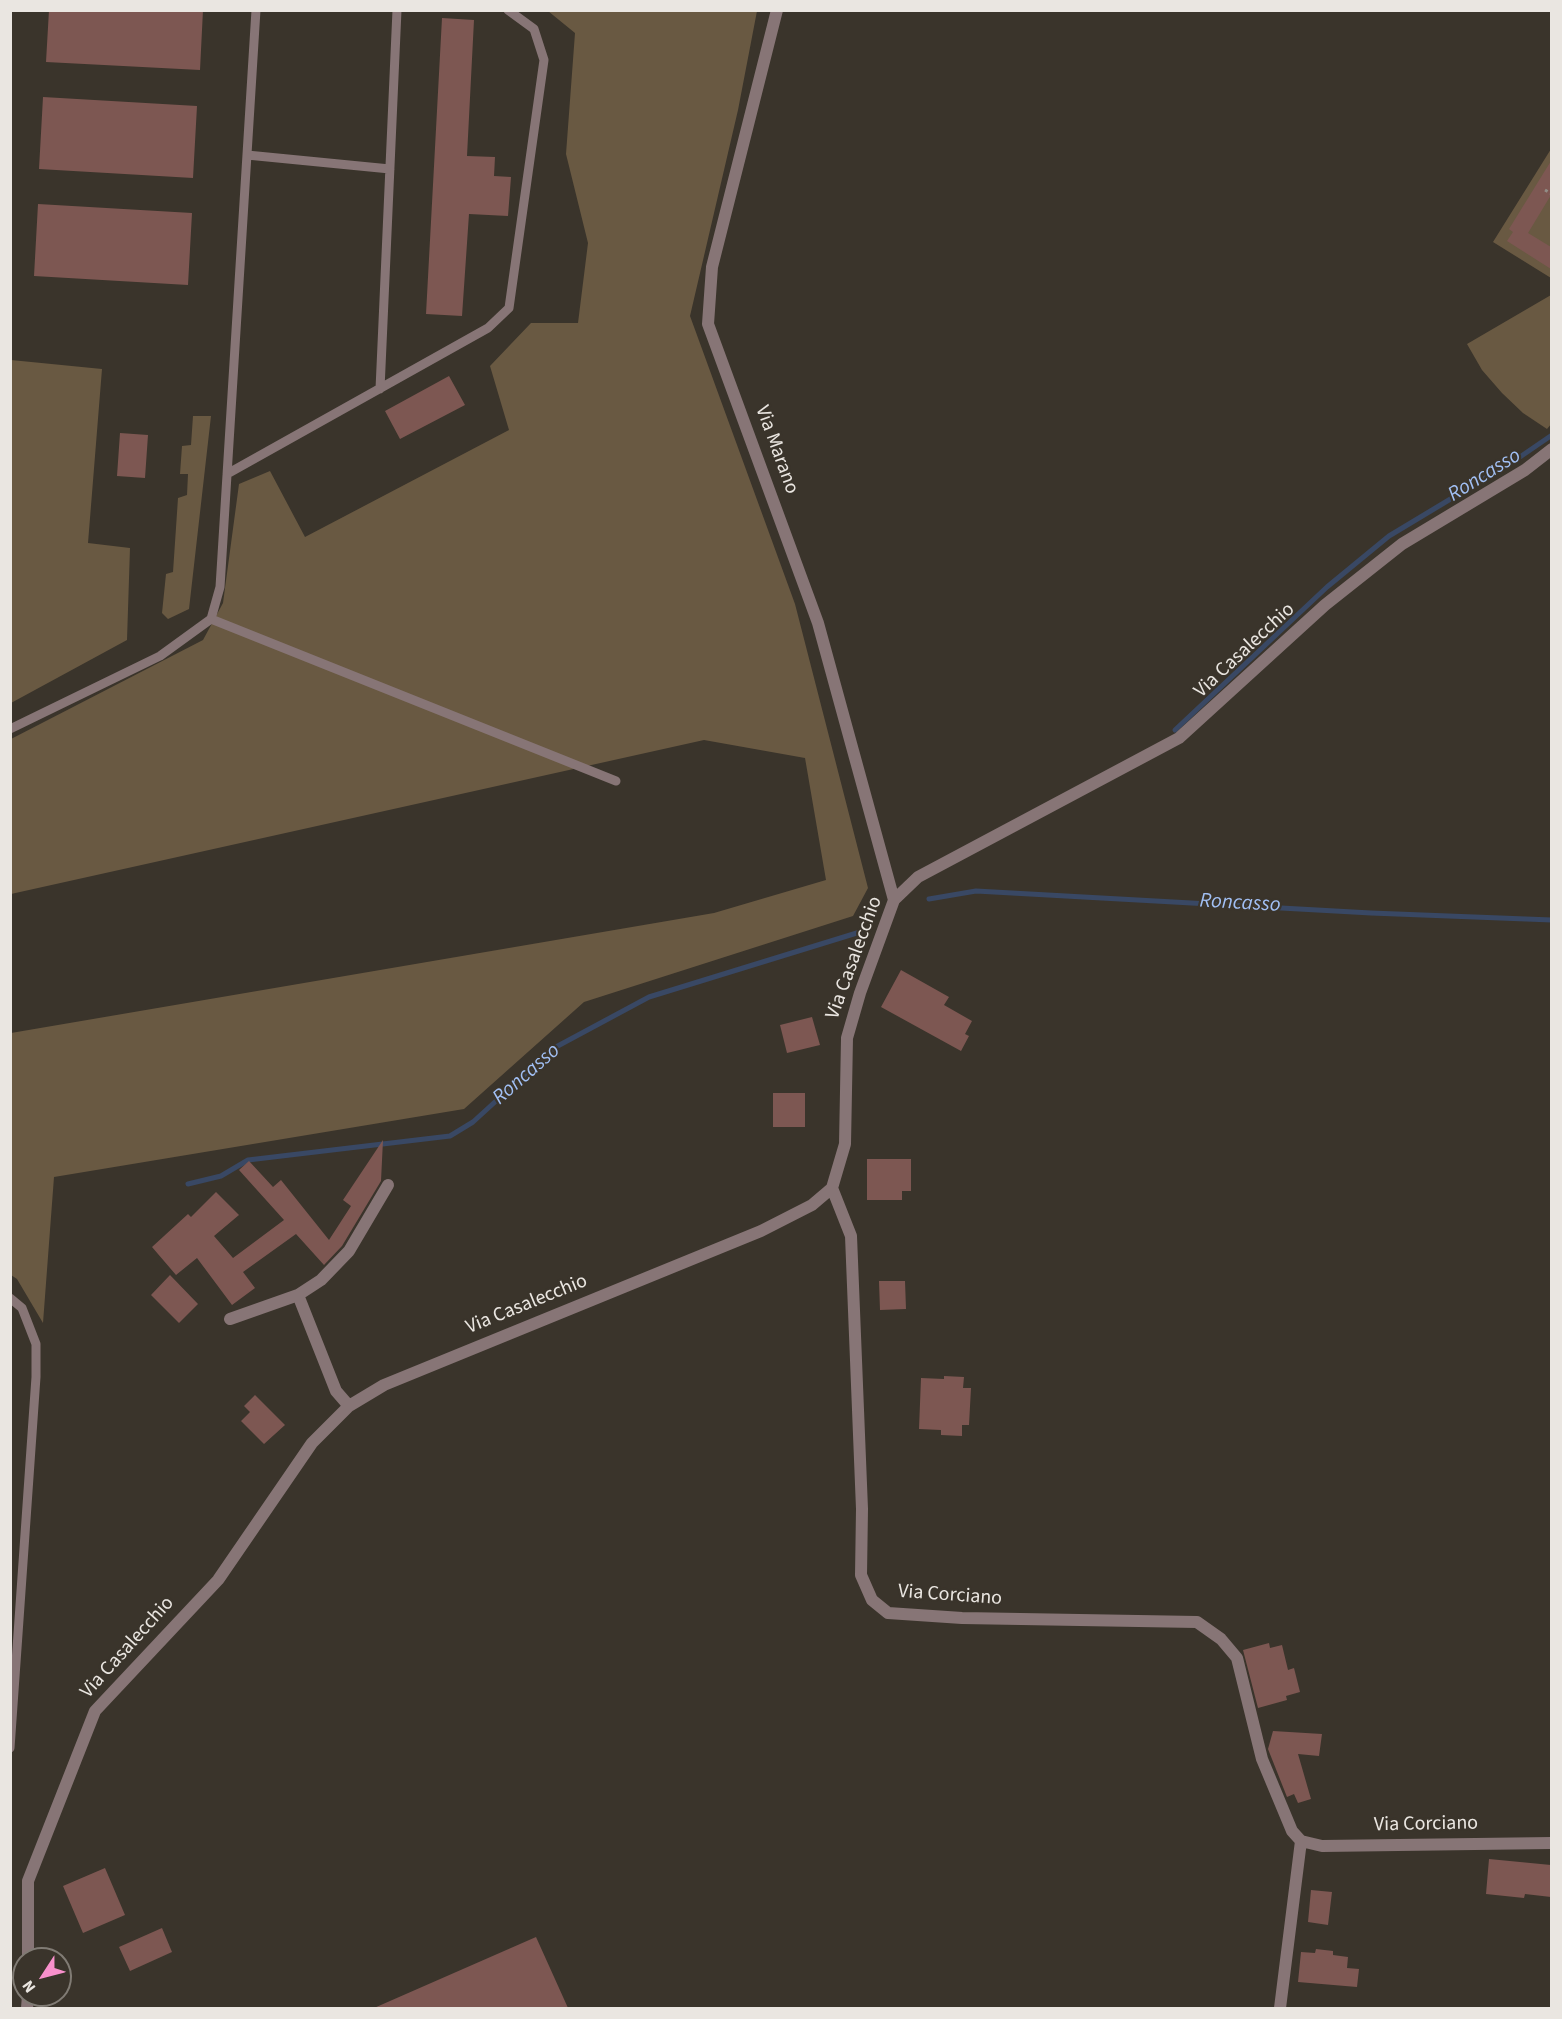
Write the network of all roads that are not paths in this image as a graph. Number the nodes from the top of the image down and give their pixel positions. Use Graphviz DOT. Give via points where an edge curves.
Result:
graph roads {
  1 [pos="256,10"];
  2 [pos="397,10"];
  3 [pos="508,10"];
  4 [pos="777,10"];
  5 [pos="247,155"];
  6 [pos="390,169"];
  7 [pos="380,389"];
  8 [pos="1551,450"];
  9 [pos="227,474"];
  10 [pos="211,619"];
  11 [pos="10,729"];
  12 [pos="616,782"];
  13 [pos="894,900"];
  14 [pos="388,1185"];
  15 [pos="832,1188"];
  16 [pos="298,1295"];
  17 [pos="10,1298"];
  18 [pos="230,1319"];
  19 [pos="349,1406"];
  20 [pos="10,1748"];
  21 [pos="1301,1841"];
  22 [pos="1551,1843"];
  23 [pos="28,1947"];
  24 [pos="1280,2008"];
  1 -- 5 [label="lane"];
  2 -- 6 [label="lane"];
  3 -- 7 [label="lane" via="534,28 543,60 509,308 488,328"];
  4 -- 13 [label="street, Via Marano" via="712,267 708,324 819,623"];
  5 -- 6 [label="lane"];
  5 -- 9 [label="lane"];
  6 -- 7 [label="lane"];
  7 -- 9 [label="lane"];
  8 -- 13 [label="street, Via Casalecchio" via="1394,551 1325,605 1179,738 918,877"];
  9 -- 10 [label="lane" via="220,587"];
  10 -- 11 [label="lane" via="160,656"];
  10 -- 12 [label="lane"];
  13 -- 15 [label="street, Via Casalecchio" via="847,1038 845,1144"];
  14 -- 16 [label="street" via="349,1251 321,1280"];
  15 -- 19 [label="street, Via Casalecchio" via="812,1205 760,1231 384,1385"];
  15 -- 21 [label="street, Via Corciano" via="851,1236 861,1575 872,1600 888,1613 1197,1622 1221,1639 1237,1659 1262,1759 1292,1831"];
  16 -- 18 [label="street"];
  16 -- 19 [label="street" via="336,1391"];
  17 -- 20 [label="lane" via="22,1308 36,1344"];
  19 -- 23 [label="street, Via Casalecchio" via="312,1443 218,1580 95,1711 28,1881"];
  21 -- 22 [label="street, Via Corciano" via="1322,1846"];
  21 -- 24 [label="street"];
}
